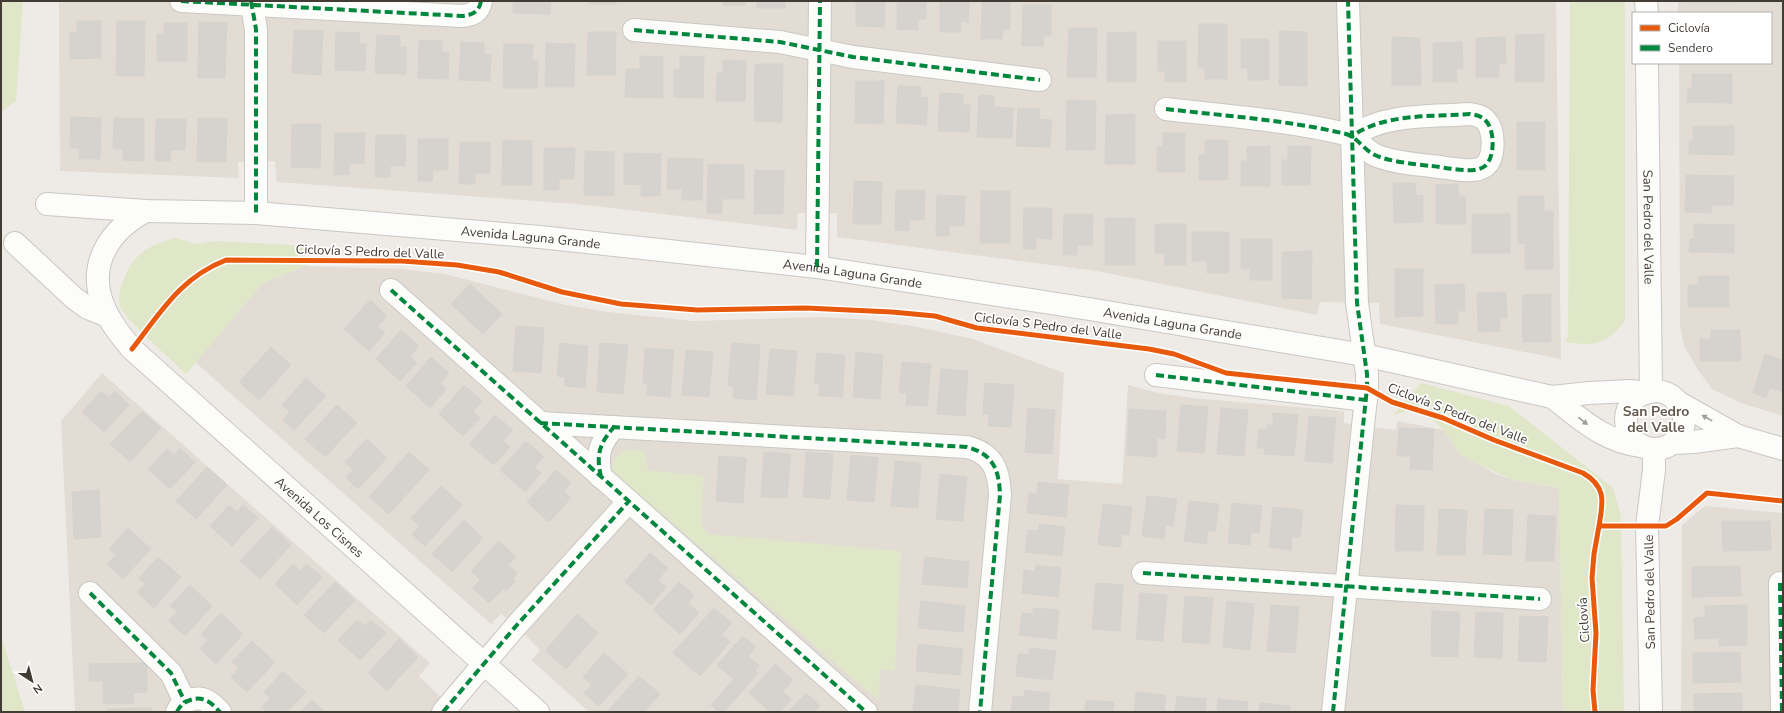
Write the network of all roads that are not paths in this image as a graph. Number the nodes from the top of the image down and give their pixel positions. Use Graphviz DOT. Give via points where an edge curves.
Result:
graph roads {
  1 [pos="182,1"];
  2 [pos="481,1"];
  3 [pos="820,1"];
  4 [pos="1348,1"];
  5 [pos="1646,1"];
  6 [pos="251,3"];
  7 [pos="303,4"];
  8 [pos="1646,12"];
  9 [pos="634,30"];
  10 [pos="819,50"];
  11 [pos="1647,64"];
  12 [pos="1040,80"];
  13 [pos="1166,109"];
  14 [pos="1352,136"];
  15 [pos="47,204"];
  16 [pos="146,211"];
  17 [pos="256,213"];
  18 [pos="15,243"];
  19 [pos="817,267"];
  20 [pos="391,290"];
  21 [pos="108,316"];
  22 [pos="1364,355"];
  23 [pos="1156,374"];
  24 [pos="1648,392"];
  25 [pos="1552,397"];
  26 [pos="1366,400"];
  27 [pos="1676,401"];
  28 [pos="540,422"];
  29 [pos="614,427"];
  30 [pos="1738,436"];
  31 [pos="1656,446"];
  32 [pos="1783,450"];
  33 [pos="601,477"];
  34 [pos="629,501"];
  35 [pos="1143,573"];
  36 [pos="1780,582"];
  37 [pos="1347,586"];
  38 [pos="90,593"];
  39 [pos="1540,599"];
  40 [pos="484,664"];
  41 [pos="181,707"];
  42 [pos="220,712"];
  43 [pos="443,712"];
  44 [pos="538,712"];
  45 [pos="866,712"];
  46 [pos="980,712"];
  47 [pos="1333,712"];
  48 [pos="1651,712"];
  49 [pos="1782,712"];
  1 -- 6 [label="street"];
  2 -- 7 [label="street" via="475,13 462,16"];
  3 -- 10 [label="street"];
  4 -- 14 [label="street"];
  5 -- 8 [label="street"];
  6 -- 7 [label="street"];
  6 -- 17 [label="street" via="256,29"];
  9 -- 10 [label="street" via="780,42"];
  10 -- 12 [label="street" via="853,57"];
  10 -- 19 [label="street"];
  11 -- 24 [label="street, San Pedro del Valle"];
  13 -- 14 [label="street" via="1320,128"];
  14 -- 14 [label="street" via="1376,155 1408,163 1475,171 1486,166 1492,151 1490,128 1486,121 1470,114 1397,119 1377,123"];
  14 -- 22 [label="street" via="1357,303"];
  15 -- 16 [label="street, Avenida Laguna Grande"];
  16 -- 17 [label="street, Avenida Laguna Grande"];
  16 -- 21 [label="street" via="122,226 107,246 102,258 99,287"];
  17 -- 19 [label="street, Avenida Laguna Grande" via="540,237"];
  18 -- 21 [label="street" via="74,298 88,308"];
  19 -- 22 [label="street, Avenida Laguna Grande"];
  20 -- 28 [label="street"];
  21 -- 40 [label="street, Avenida Los Cisnes" via="132,350"];
  22 -- 25 [label="street, Avenida Laguna Grande"];
  22 -- 26 [label="street" via="1367,374"];
  23 -- 26 [label="street"];
  24 -- 25 [label="street" via="1589,393"];
  24 -- 27 [label="street" via="1665,393"];
  24 -- 31 [label="street" via="1630,404 1626,423 1633,440"];
  25 -- 31 [label="street, one-way" via="1604,436 1617,442"];
  26 -- 37 [label="street"];
  30 -- 27 [label="street, one-way"];
  27 -- 31 [label="street" via="1682,409 1683,428 1679,436"];
  28 -- 29 [label="street"];
  28 -- 33 [label="street"];
  29 -- 33 [label="street" via="605,437 599,450 598,464"];
  29 -- 46 [label="street" via="967,447 984,454 997,470 1000,495"];
  30 -- 31 [label="street"];
  30 -- 32 [label="street"];
  31 -- 48 [label="street, San Pedro del Valle" via="1647,526"];
  33 -- 34 [label="street"];
  34 -- 40 [label="street"];
  34 -- 45 [label="street"];
  35 -- 37 [label="street"];
  36 -- 49 [label="street"];
  37 -- 39 [label="street"];
  37 -- 47 [label="street"];
  38 -- 41 [label="street" via="171,673"];
  40 -- 43 [label="street"];
  40 -- 44 [label="street, Avenida Los Cisnes"];
  41 -- 42 [label="street" via="192,699 200,698 208,701"];
}
